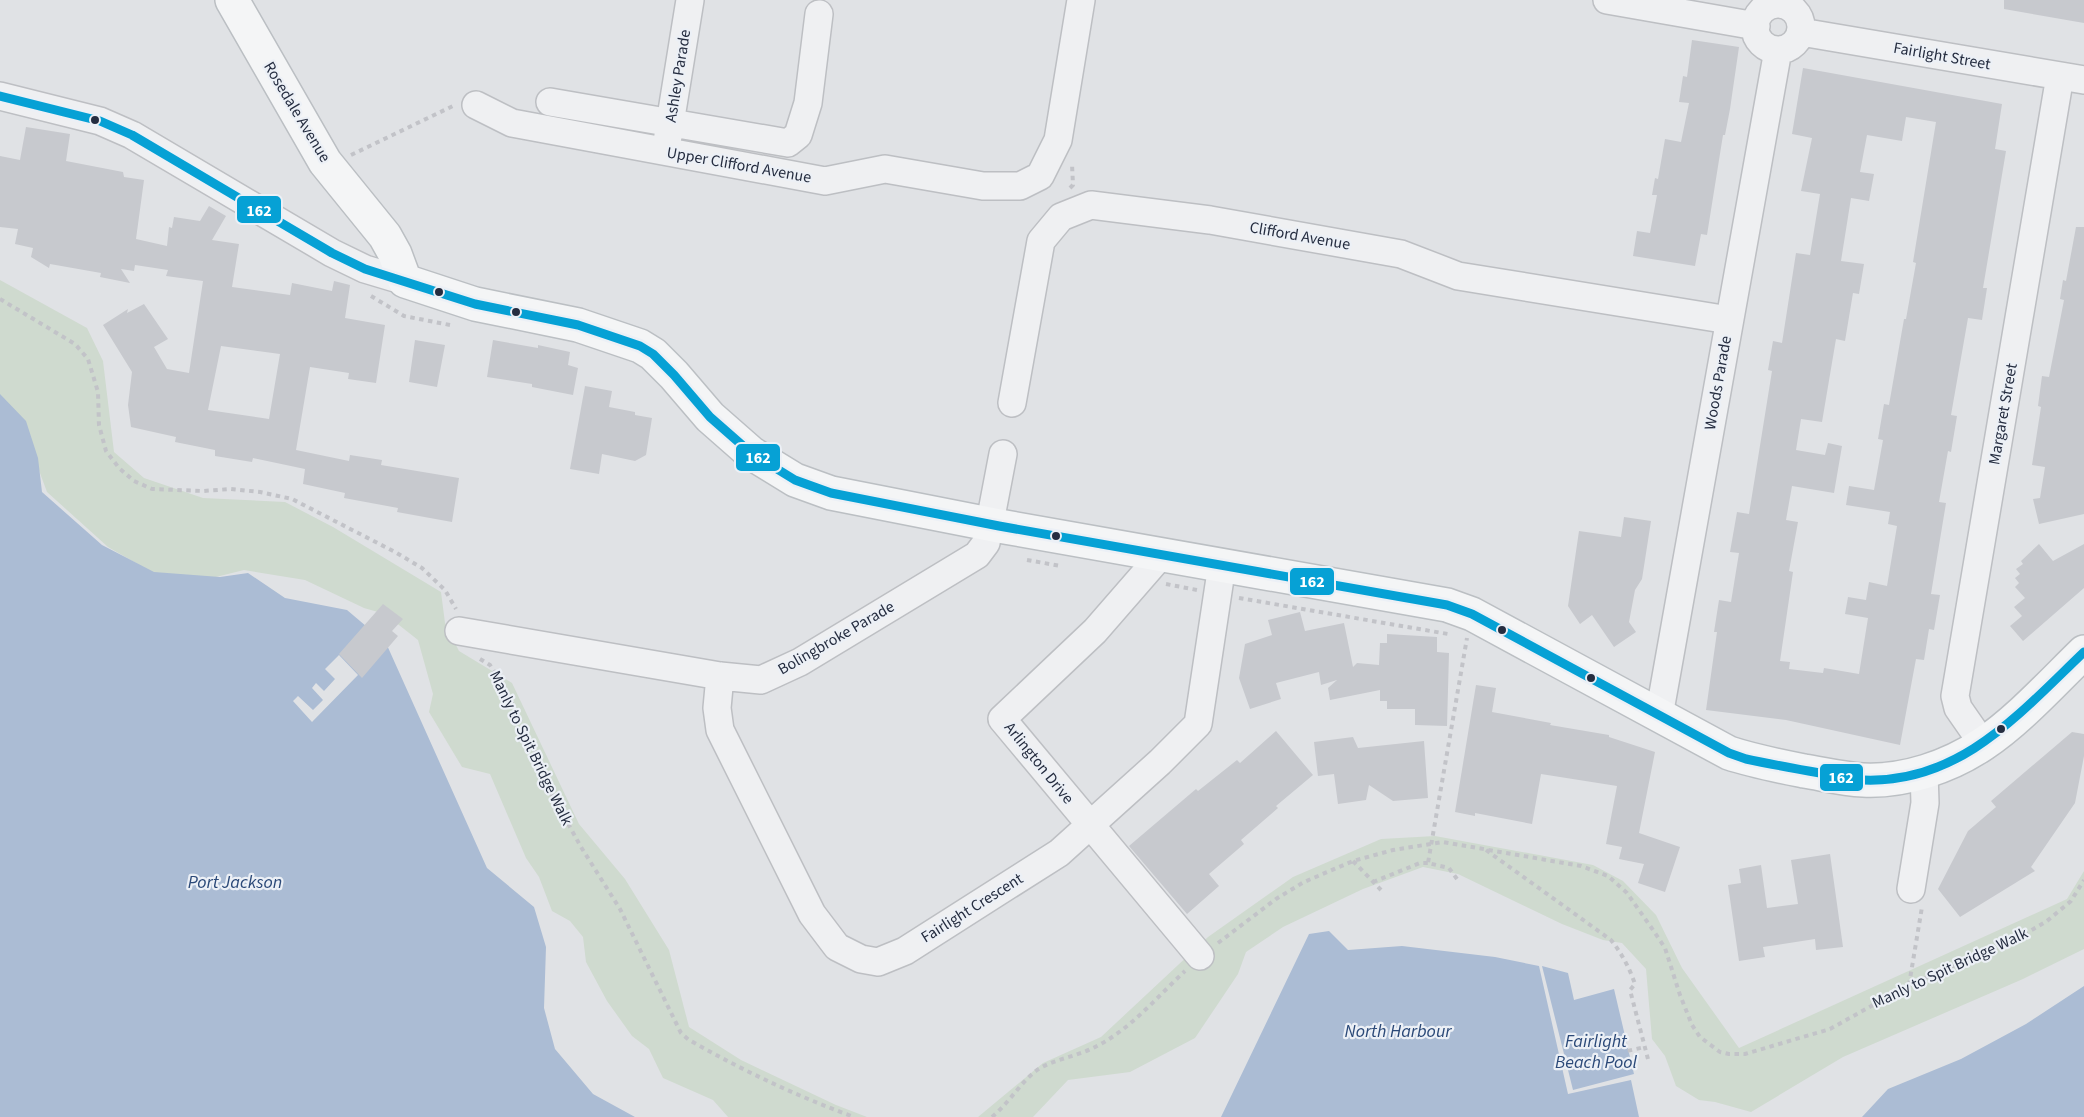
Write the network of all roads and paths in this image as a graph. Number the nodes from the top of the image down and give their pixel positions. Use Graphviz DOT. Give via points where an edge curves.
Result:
graph roads {
  1 [pos="232,0"];
  2 [pos="690,0"];
  3 [pos="1081,0"];
  4 [pos="1607,0"];
  5 [pos="1781,2"];
  6 [pos="819,14"];
  7 [pos="1756,26"];
  8 [pos="1801,32"];
  9 [pos="1778,50"];
  10 [pos="2072,78"];
  11 [pos="0,96"];
  12 [pos="550,102"];
  13 [pos="476,105"];
  14 [pos="670,123"];
  15 [pos="666,152"];
  16 [pos="328,166"];
  17 [pos="405,281"];
  18 [pos="0,299"];
  19 [pos="1729,320"];
  20 [pos="1012,403"];
  21 [pos="1003,454"];
  22 [pos="990,524"];
  23 [pos="1222,565"];
  24 [pos="1160,569"];
  25 [pos="1190,589"];
  26 [pos="1472,614"];
  27 [pos="459,631"];
  28 [pos="2084,651"];
  29 [pos="720,676"];
  30 [pos="1659,716"];
  31 [pos="1983,744"];
  32 [pos="1924,772"];
  33 [pos="1089,824"];
  34 [pos="1432,842"];
  35 [pos="1486,850"];
  36 [pos="1353,861"];
  37 [pos="1428,863"];
  38 [pos="1456,879"];
  39 [pos="2084,880"];
  40 [pos="1373,882"];
  41 [pos="1911,889"];
  42 [pos="1381,890"];
  43 [pos="1200,956"];
  44 [pos="1909,985"];
  45 [pos="1625,1042"];
  46 [pos="1645,1047"];
  47 [pos="1649,1063"];
  48 [pos="854,1117"];
  49 [pos="992,1117"];
  1 -- 16 [label="main road, Rosedale Avenue"];
  2 -- 14 [label="street, Ashley Parade"];
  3 -- 15 [label="street, Upper Clifford Avenue" via="1058,140 1040,176 1020,186 983,186 885,169 825,181"];
  4 -- 7 [label="street"];
  5 -- 7 [label="street" via="1765,8"];
  5 -- 8 [label="street" via="1799,17"];
  6 -- 14 [label="street" via="808,103 798,135 788,143"];
  7 -- 9 [label="street" via="1760,40"];
  8 -- 9 [label="street" via="1792,45"];
  8 -- 10 [label="street, Fairlight Street"];
  9 -- 19 [label="street, Woods Parade"];
  10 -- 31 [label="street, Margaret Street" via="1955,696 1958,708"];
  11 -- 17 [label="street" via="100,121 132,135 332,253 365,269"];
  12 -- 14 [label="street"];
  13 -- 15 [label="street, Upper Clifford Avenue" via="512,123"];
  13 -- 16 [label="path" via="452,105"];
  14 -- 15 [label="street, Ashley Parade"];
  16 -- 17 [label="main road, Rosedale Avenue" via="380,228"];
  17 -- 22 [label="main road" via="475,304 578,325 640,346 674,375 728,435 795,480 852,498"];
  18 -- 27 [label="path, Manly to Spit Bridge Walk" via="75,344 88,359 98,392 99,425 106,451 134,481 152,489 231,489 292,499 422,568 456,605"];
  19 -- 20 [label="street, Clifford Avenue" via="1458,276 1401,254 1210,220 1091,205 1061,217 1041,240"];
  19 -- 30 [label="street, Woods Parade"];
  21 -- 22 [label="street, Bolingbroke Parade"];
  22 -- 24 [label="main road"];
  22 -- 29 [label="street, Bolingbroke Parade" via="986,543 977,555 800,662 761,680"];
  23 -- 24 [label="main road"];
  23 -- 26 [label="main road" via="1436,603"];
  23 -- 33 [label="street, Fairlight Crescent" via="1198,724"];
  24 -- 25 [label="path"];
  24 -- 33 [label="street, Arlington Drive" via="1002,720"];
  26 -- 30 [label="main road"];
  26 -- 34 [label="path"];
  27 -- 29 [label="street, Bolingbroke Parade"];
  27 -- 48 [label="path, Manly to Spit Bridge Walk" via="462,641 490,665 504,687 545,782 629,926 681,1033 762,1080"];
  28 -- 31 [label="main road"];
  29 -- 33 [label="street, Fairlight Crescent" via="720,730 738,768 812,914 837,947 861,959 878,962 905,951 1059,853"];
  30 -- 32 [label="main road" via="1746,759 1862,780"];
  31 -- 32 [label="main road"];
  32 -- 41 [label="street" via="1925,803"];
  33 -- 43 [label="street, Arlington Drive"];
  34 -- 35 [label="path, Manly to Spit Bridge Walk"];
  34 -- 36 [label="path, Manly to Spit Bridge Walk"];
  34 -- 37 [label="path"];
  35 -- 44 [label="path, Manly to Spit Bridge Walk" via="1581,866 1608,876 1627,893 1665,948 1692,1025 1700,1037 1720,1052 1745,1054 1830,1029"];
  35 -- 46 [label="path" via="1611,940 1629,965 1635,984 1630,990"];
  36 -- 40 [label="path"];
  36 -- 43 [label="path, Manly to Spit Bridge Walk" via="1276,899"];
  37 -- 38 [label="path" via="1449,868"];
  37 -- 40 [label="path"];
  39 -- 44 [label="path, Manly to Spit Bridge Walk" via="2071,901 2020,938"];
  40 -- 42 [label="path"];
  41 -- 44 [label="path" via="1922,905"];
  43 -- 49 [label="path, Manly to Spit Bridge Walk" via="1113,1037 1040,1068"];
  45 -- 46 [label="path" via="1627,1051"];
  46 -- 47 [label="path"];
}
